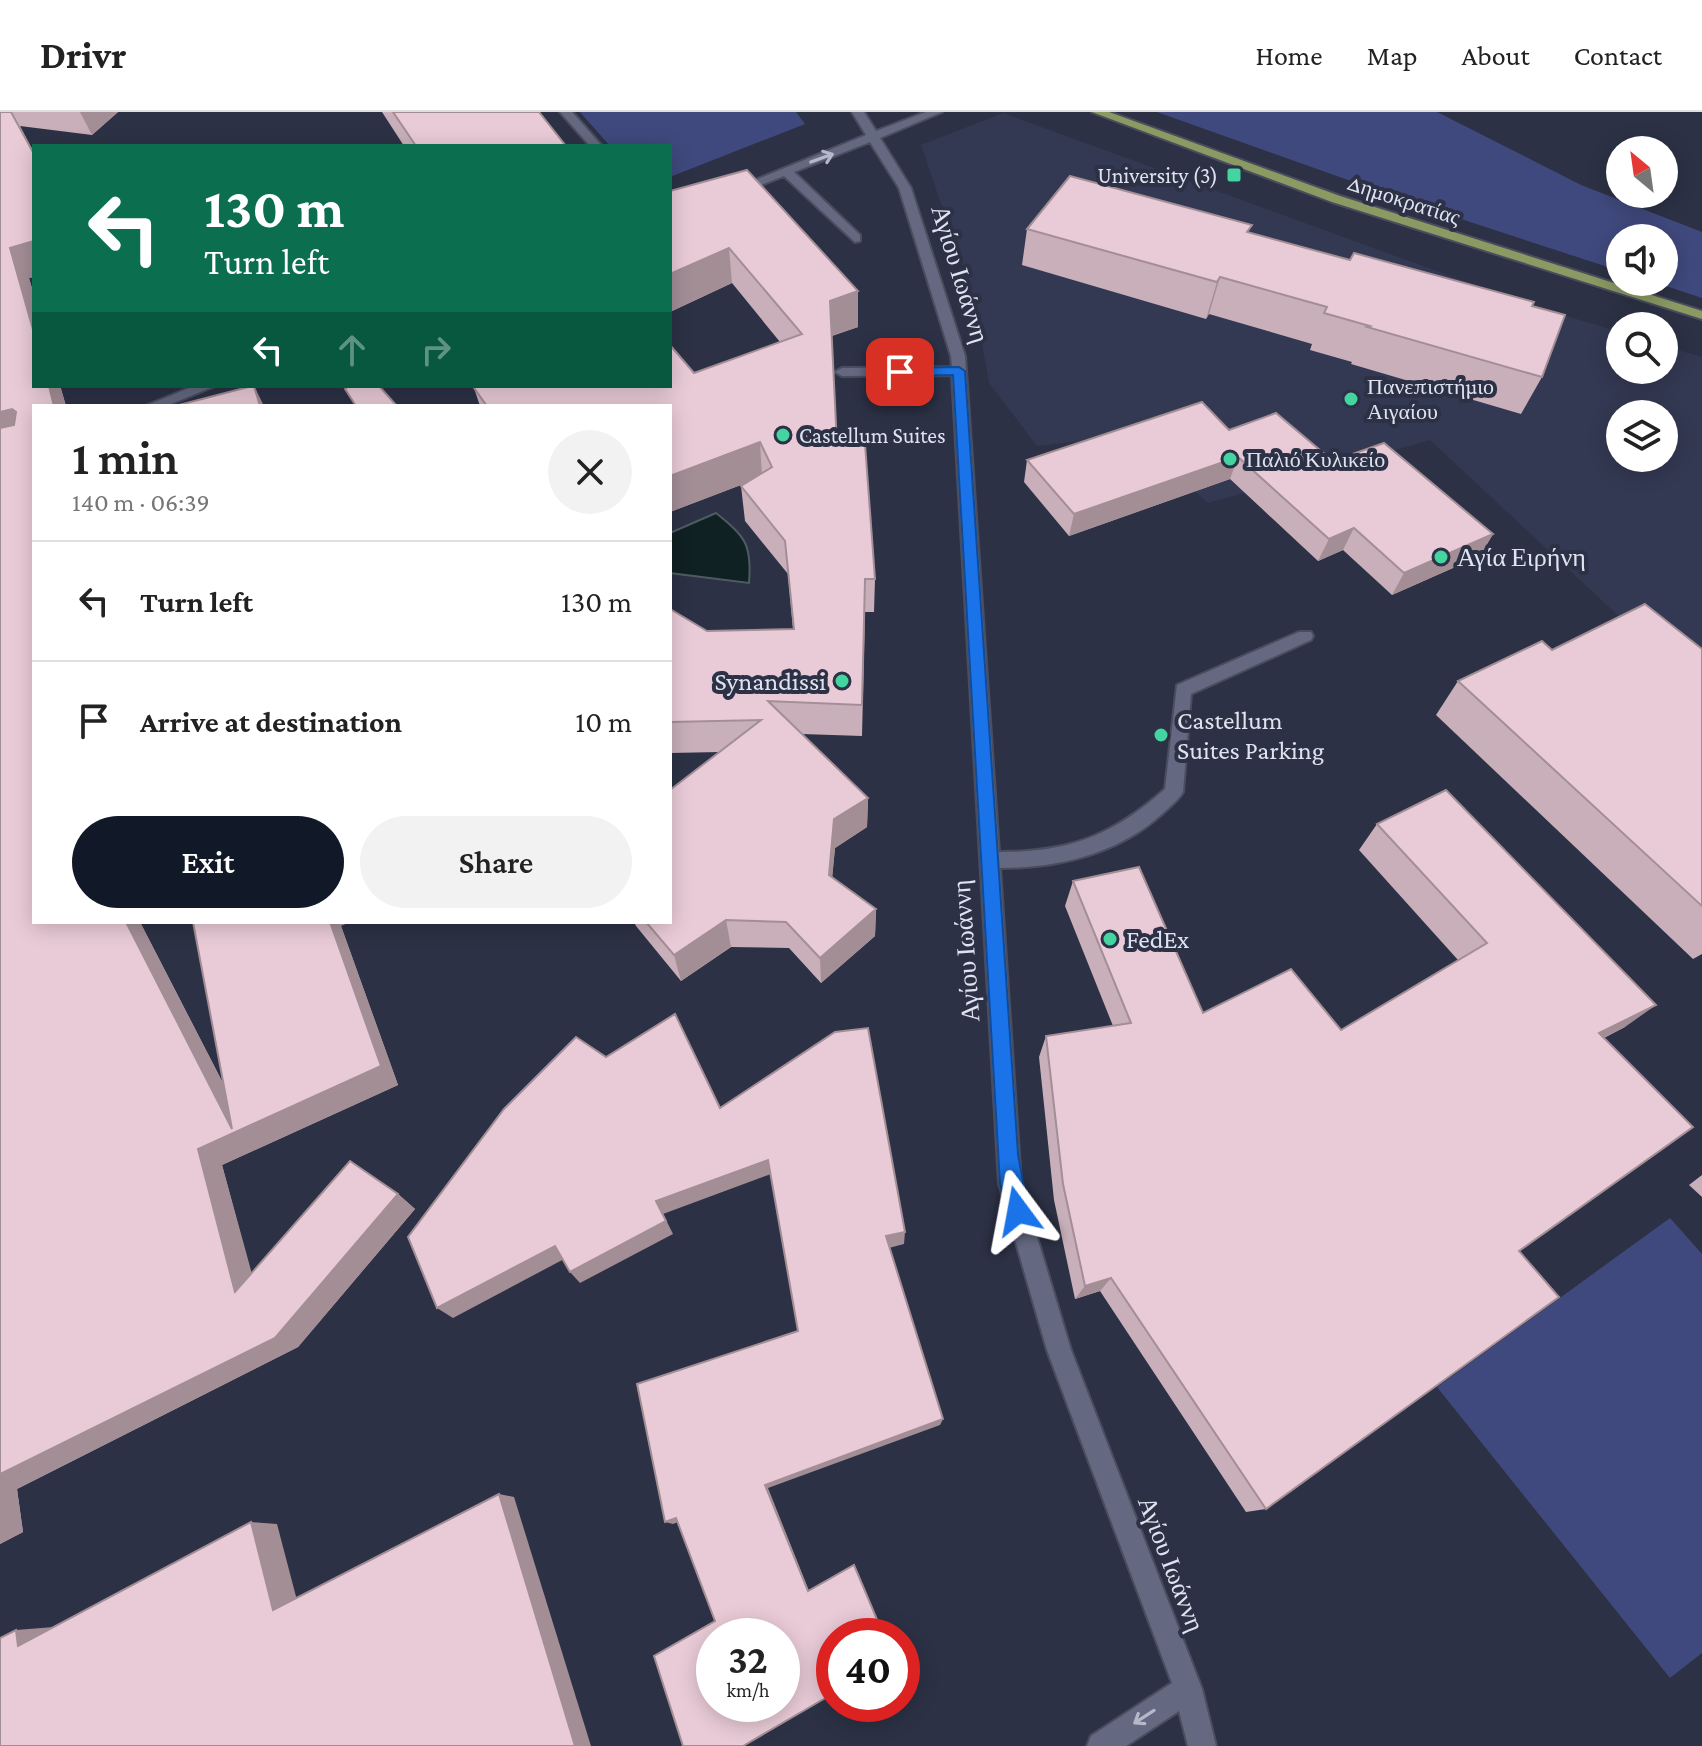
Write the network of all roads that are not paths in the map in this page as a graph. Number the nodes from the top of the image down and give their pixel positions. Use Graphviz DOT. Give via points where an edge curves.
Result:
graph roads {
  1 [pos="566,112"];
  2 [pos="858,112"];
  3 [pos="936,112"];
  4 [pos="1098,112"];
  5 [pos="875,137"];
  6 [pos="594,144"];
  7 [pos="786,171"];
  8 [pos="714,198"];
  9 [pos="855,238"];
  10 [pos="1702,315"];
  11 [pos="959,371"];
  12 [pos="842,372"];
  13 [pos="202,388"];
  14 [pos="158,404"];
  15 [pos="1305,636"];
  16 [pos="988,860"];
  17 [pos="1188,1689"];
  18 [pos="1101,1746"];
  19 [pos="1202,1746"];
  1 -- 6 [label="street"];
  2 -- 5 [label="street, Αγίου Ιωάννη"];
  3 -- 5 [label="street"];
  4 -- 10 [label="main road, Δημοκρατίας" via="1336,199"];
  7 -- 5 [label="street, one-way"];
  5 -- 11 [label="street, Αγίου Ιωάννη" via="905,188"];
  7 -- 8 [label="street"];
  7 -- 9 [label="street"];
  11 -- 12 [label="street"];
  11 -- 16 [label="street, Αγίου Ιωάννη"];
  13 -- 14 [label="street"];
  15 -- 16 [label="street" via="1183,690 1174,792 1130,829 1074,852 1025,861"];
  16 -- 17 [label="street, Αγίου Ιωάννη" via="1010,1184 1059,1350"];
  17 -- 18 [label="street, one-way"];
  17 -- 19 [label="street, Αγίου Ιωάννη"];
}
